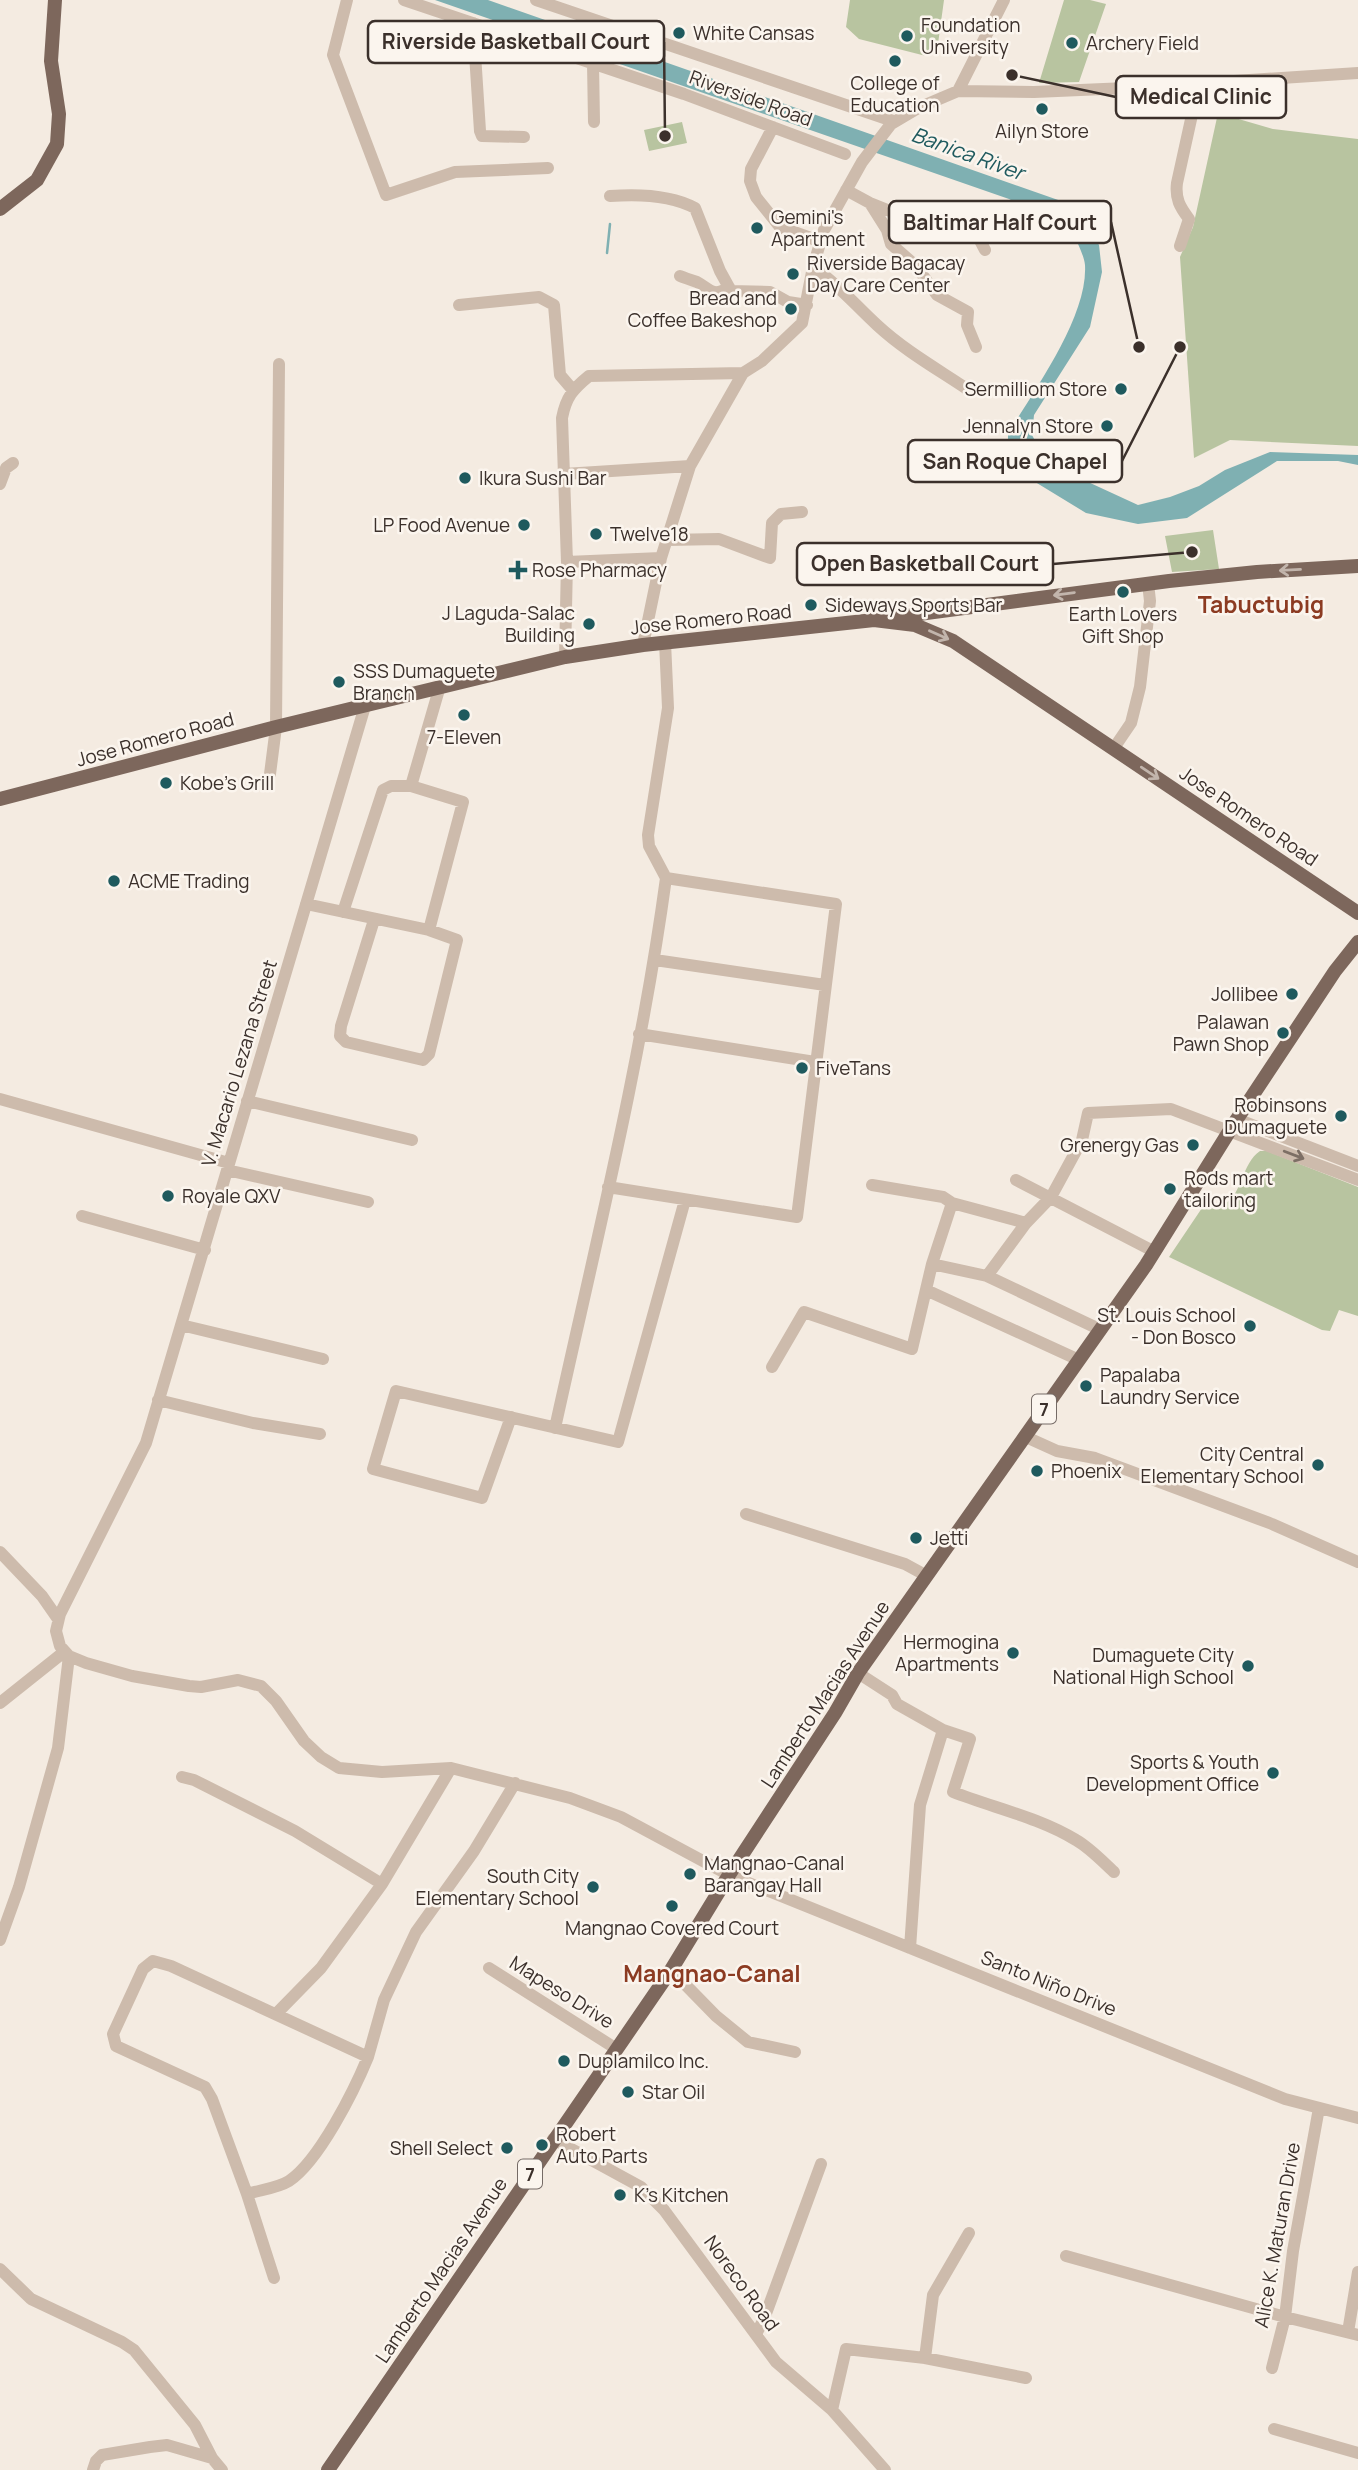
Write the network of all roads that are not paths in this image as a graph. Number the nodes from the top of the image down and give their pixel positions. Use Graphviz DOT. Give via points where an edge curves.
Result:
graph roads {
  1 [pos="55,0"];
  2 [pos="347,0"];
  3 [pos="404,0"];
  4 [pos="536,0"];
  5 [pos="1004,0"];
  6 [pos="473,23"];
  7 [pos="593,63"];
  8 [pos="1358,74"];
  9 [pos="1199,83"];
  10 [pos="958,91"];
  11 [pos="594,122"];
  12 [pos="892,122"];
  13 [pos="773,127"];
  14 [pos="524,137"];
  15 [pos="845,154"];
  16 [pos="548,168"];
  17 [pos="846,190"];
  18 [pos="610,196"];
  19 [pos="870,203"];
  20 [pos="0,209"];
  21 [pos="819,240"];
  22 [pos="1180,246"];
  23 [pos="985,250"];
  24 [pos="813,267"];
  25 [pos="680,276"];
  26 [pos="729,287"];
  27 [pos="459,305"];
  28 [pos="807,305"];
  29 [pos="976,347"];
  30 [pos="279,364"];
  31 [pos="743,373"];
  32 [pos="572,389"];
  33 [pos="970,391"];
  34 [pos="13,463"];
  35 [pos="690,466"];
  36 [pos="564,474"];
  37 [pos="0,484"];
  38 [pos="802,512"];
  39 [pos="667,540"];
  40 [pos="661,558"];
  41 [pos="567,562"];
  42 [pos="1358,566"];
  43 [pos="1148,583"];
  44 [pos="874,620"];
  45 [pos="665,642"];
  46 [pos="643,645"];
  47 [pos="565,657"];
  48 [pos="440,685"];
  49 [pos="365,706"];
  50 [pos="276,727"];
  51 [pos="1114,748"];
  52 [pos="270,774"];
  53 [pos="411,786"];
  54 [pos="0,799"];
  55 [pos="666,878"];
  56 [pos="306,904"];
  57 [pos="344,912"];
  58 [pos="1358,913"];
  59 [pos="374,920"];
  60 [pos="429,930"];
  61 [pos="1358,942"];
  62 [pos="655,960"];
  63 [pos="825,985"];
  64 [pos="639,1034"];
  65 [pos="815,1062"];
  66 [pos="0,1099"];
  67 [pos="247,1101"];
  68 [pos="1234,1124"];
  69 [pos="412,1140"];
  70 [pos="1358,1166"];
  71 [pos="228,1167"];
  72 [pos="1016,1180"];
  73 [pos="1358,1180"];
  74 [pos="872,1185"];
  75 [pos="608,1187"];
  76 [pos="1051,1197"];
  77 [pos="685,1199"];
  78 [pos="368,1202"];
  79 [pos="952,1203"];
  80 [pos="82,1216"];
  81 [pos="1026,1223"];
  82 [pos="205,1250"];
  83 [pos="1155,1252"];
  84 [pos="932,1264"];
  85 [pos="987,1276"];
  86 [pos="926,1290"];
  87 [pos="181,1325"];
  88 [pos="1101,1330"];
  89 [pos="323,1359"];
  90 [pos="1079,1360"];
  91 [pos="772,1367"];
  92 [pos="158,1400"];
  93 [pos="511,1417"];
  94 [pos="555,1428"];
  95 [pos="320,1434"];
  96 [pos="1026,1437"];
  97 [pos="746,1514"];
  98 [pos="0,1552"];
  99 [pos="1358,1562"];
  100 [pos="927,1576"];
  101 [pos="58,1619"];
  102 [pos="66,1654"];
  103 [pos="858,1673"];
  104 [pos="0,1703"];
  105 [pos="943,1730"];
  106 [pos="451,1768"];
  107 [pos="182,1777"];
  108 [pos="515,1783"];
  109 [pos="1114,1872"];
  110 [pos="729,1875"];
  111 [pos="382,1884"];
  112 [pos="0,1940"];
  113 [pos="910,1948"];
  114 [pos="489,1968"];
  115 [pos="671,1970"];
  116 [pos="276,2014"];
  117 [pos="615,2048"];
  118 [pos="795,2052"];
  119 [pos="368,2057"];
  120 [pos="1319,2108"];
  121 [pos="1358,2118"];
  122 [pos="554,2139"];
  123 [pos="821,2164"];
  124 [pos="247,2194"];
  125 [pos="970,2233"];
  126 [pos="1066,2256"];
  127 [pos="0,2269"];
  128 [pos="1358,2272"];
  129 [pos="274,2278"];
  130 [pos="1285,2317"];
  131 [pos="756,2334"];
  132 [pos="1353,2334"];
  133 [pos="925,2358"];
  134 [pos="1272,2368"];
  135 [pos="1026,2378"];
  136 [pos="832,2410"];
  137 [pos="1274,2429"];
  138 [pos="1358,2453"];
  139 [pos="212,2458"];
  140 [pos="93,2470"];
  141 [pos="222,2470"];
  142 [pos="328,2470"];
  143 [pos="885,2470"];
  1 -- 20 [label="main road" via="51,61 59,114 57,144 37,180"];
  2 -- 16 [label="street" via="333,55 386,195 454,172"];
  3 -- 6 [label="street, Riverside Road"];
  4 -- 12 [label="street"];
  5 -- 10 [label="street"];
  6 -- 7 [label="street, Riverside Road"];
  6 -- 14 [label="street" via="482,136"];
  7 -- 11 [label="street"];
  7 -- 13 [label="street, Riverside Road"];
  8 -- 9 [label="street"];
  9 -- 10 [label="street" via="1034,92"];
  9 -- 22 [label="street" via="1177,183 1176,195 1189,219"];
  10 -- 12 [label="street"];
  12 -- 17 [label="street"];
  13 -- 15 [label="street, Riverside Road"];
  13 -- 21 [label="street" via="751,169 756,197 780,227"];
  17 -- 19 [label="street"];
  17 -- 21 [label="street"];
  18 -- 26 [label="street" via="634,194 695,208"];
  19 -- 23 [label="street" via="930,228 975,231"];
  19 -- 29 [label="street" via="891,244 916,266 937,295 968,312 967,325"];
  21 -- 24 [label="street"];
  24 -- 28 [label="street"];
  24 -- 33 [label="street" via="892,338"];
  25 -- 26 [label="street" via="709,291"];
  26 -- 28 [label="street" via="738,292 770,292"];
  27 -- 32 [label="street" via="539,297 554,305 560,375"];
  28 -- 31 [label="street" via="796,331"];
  30 -- 50 [label="street"];
  31 -- 32 [label="street" via="589,376"];
  31 -- 35 [label="street"];
  32 -- 36 [label="street" via="562,418"];
  34 -- 37 [label="street" via="5,468"];
  35 -- 36 [label="street"];
  35 -- 39 [label="street"];
  36 -- 41 [label="street"];
  38 -- 39 [label="street" via="780,514 772,523 770,558 719,539"];
  39 -- 40 [label="street"];
  40 -- 41 [label="street"];
  40 -- 46 [label="street"];
  41 -- 47 [label="street"];
  42 -- 43 [label="main road, one-way"];
  43 -- 44 [label="main road, one-way"];
  43 -- 51 [label="street" via="1150,601 1139,687 1130,723"];
  44 -- 45 [label="main road, Jose Romero Road"];
  44 -- 51 [label="main road, Jose Romero Road, one-way" via="915,625 953,641"];
  45 -- 46 [label="main road, Jose Romero Road"];
  45 -- 55 [label="street" via="668,708 648,835"];
  46 -- 47 [label="main road, Jose Romero Road"];
  47 -- 48 [label="main road, Jose Romero Road"];
  48 -- 49 [label="main road, Jose Romero Road"];
  48 -- 53 [label="street"];
  49 -- 50 [label="main road, Jose Romero Road"];
  49 -- 56 [label="street, V. Macario Lezana Street"];
  50 -- 52 [label="street"];
  50 -- 54 [label="main road, Jose Romero Road"];
  51 -- 58 [label="main road, Jose Romero Road, one-way"];
  53 -- 57 [label="street" via="383,790"];
  53 -- 60 [label="street" via="463,802"];
  55 -- 62 [label="street"];
  55 -- 63 [label="street" via="836,904"];
  56 -- 57 [label="street"];
  56 -- 67 [label="street, V. Macario Lezana Street"];
  57 -- 59 [label="street"];
  59 -- 60 [label="street"];
  59 -- 60 [label="street" via="340,1036 346,1042 423,1060 429,1054 457,940"];
  61 -- 68 [label="main road, Lamberto Macias Avenue / 7"];
  62 -- 63 [label="street"];
  62 -- 64 [label="street"];
  63 -- 65 [label="street"];
  64 -- 65 [label="street"];
  64 -- 75 [label="street"];
  65 -- 77 [label="street" via="797,1217"];
  66 -- 71 [label="street"];
  67 -- 69 [label="street"];
  67 -- 71 [label="street, V. Macario Lezana Street"];
  68 -- 70 [label="street"];
  68 -- 73 [label="street, one-way"];
  68 -- 76 [label="street" via="1171,1110 1088,1113 1082,1140"];
  68 -- 83 [label="main road, Lamberto Macias Avenue / 7"];
  71 -- 78 [label="street"];
  71 -- 82 [label="street, V. Macario Lezana Street"];
  72 -- 76 [label="street"];
  74 -- 79 [label="street" via="943,1197"];
  75 -- 77 [label="street"];
  75 -- 94 [label="street"];
  76 -- 81 [label="street"];
  76 -- 83 [label="street"];
  77 -- 94 [label="street" via="618,1442"];
  79 -- 81 [label="street"];
  79 -- 84 [label="street"];
  80 -- 82 [label="street"];
  81 -- 85 [label="street"];
  82 -- 87 [label="street, V. Macario Lezana Street"];
  83 -- 88 [label="main road, Lamberto Macias Avenue / 7"];
  84 -- 85 [label="street"];
  84 -- 86 [label="street"];
  85 -- 88 [label="street"];
  86 -- 90 [label="street"];
  86 -- 91 [label="street" via="912,1349 804,1312"];
  87 -- 89 [label="street"];
  87 -- 92 [label="street, V. Macario Lezana Street"];
  88 -- 90 [label="main road, Lamberto Macias Avenue / 7"];
  90 -- 96 [label="main road, Lamberto Macias Avenue / 7"];
  92 -- 95 [label="street"];
  92 -- 101 [label="street, V. Macario Lezana Street" via="146,1443"];
  93 -- 93 [label="street" via="482,1498 373,1469 396,1391"];
  93 -- 94 [label="street"];
  96 -- 99 [label="street" via="1272,1524"];
  96 -- 100 [label="main road, Lamberto Macias Avenue / 7"];
  97 -- 100 [label="street" via="905,1564"];
  98 -- 101 [label="street"];
  100 -- 103 [label="main road, Lamberto Macias Avenue / 7"];
  101 -- 102 [label="street" via="57,1639"];
  102 -- 104 [label="street"];
  102 -- 106 [label="street, Santo Niño Drive" via="132,1676 189,1686 238,1680 254,1683 276,1701 313,1750 339,1768 382,1772"];
  102 -- 112 [label="street" via="58,1748"];
  103 -- 105 [label="street" via="892,1695 897,1704"];
  103 -- 110 [label="main road, Lamberto Macias Avenue / 7"];
  105 -- 109 [label="street" via="970,1739 953,1792 1067,1835"];
  105 -- 113 [label="street" via="920,1805"];
  106 -- 108 [label="street, Santo Niño Drive"];
  106 -- 111 [label="street"];
  107 -- 111 [label="street" via="295,1831"];
  108 -- 110 [label="street, Santo Niño Drive" via="621,1817"];
  108 -- 119 [label="street" via="416,1932 384,2000"];
  110 -- 113 [label="street, Santo Niño Drive"];
  110 -- 115 [label="main road, Lamberto Macias Avenue / 7"];
  111 -- 116 [label="street" via="321,1968"];
  113 -- 120 [label="street, Santo Niño Drive" via="1285,2099"];
  114 -- 117 [label="street, Mapeso Drive"];
  115 -- 117 [label="main road, Lamberto Macias Avenue / 7"];
  115 -- 118 [label="street" via="748,2042"];
  116 -- 119 [label="street"];
  116 -- 124 [label="street" via="153,1961 143,1969 113,2034 116,2046 205,2087"];
  117 -- 122 [label="main road, Lamberto Macias Avenue / 7"];
  119 -- 124 [label="street" via="339,2118 303,2168 288,2182"];
  120 -- 121 [label="street, Santo Niño Drive"];
  120 -- 130 [label="street, Alice K. Maturan Drive"];
  122 -- 131 [label="street, Noreco Road" via="641,2187 664,2210"];
  122 -- 142 [label="main road, Lamberto Macias Avenue / 7"];
  123 -- 131 [label="street"];
  124 -- 129 [label="street"];
  125 -- 133 [label="street" via="933,2295"];
  126 -- 130 [label="street"];
  127 -- 139 [label="street" via="31,2299 134,2350 195,2426"];
  128 -- 132 [label="street"];
  130 -- 132 [label="street"];
  130 -- 134 [label="street, Alice K. Maturan Drive"];
  131 -- 136 [label="street, Noreco Road" via="776,2362"];
  133 -- 135 [label="street"];
  133 -- 136 [label="street" via="846,2349"];
  136 -- 143 [label="street, Noreco Road"];
  137 -- 138 [label="street"];
  139 -- 140 [label="street" via="176,2447 150,2446 102,2455"];
  139 -- 141 [label="street"];
}
